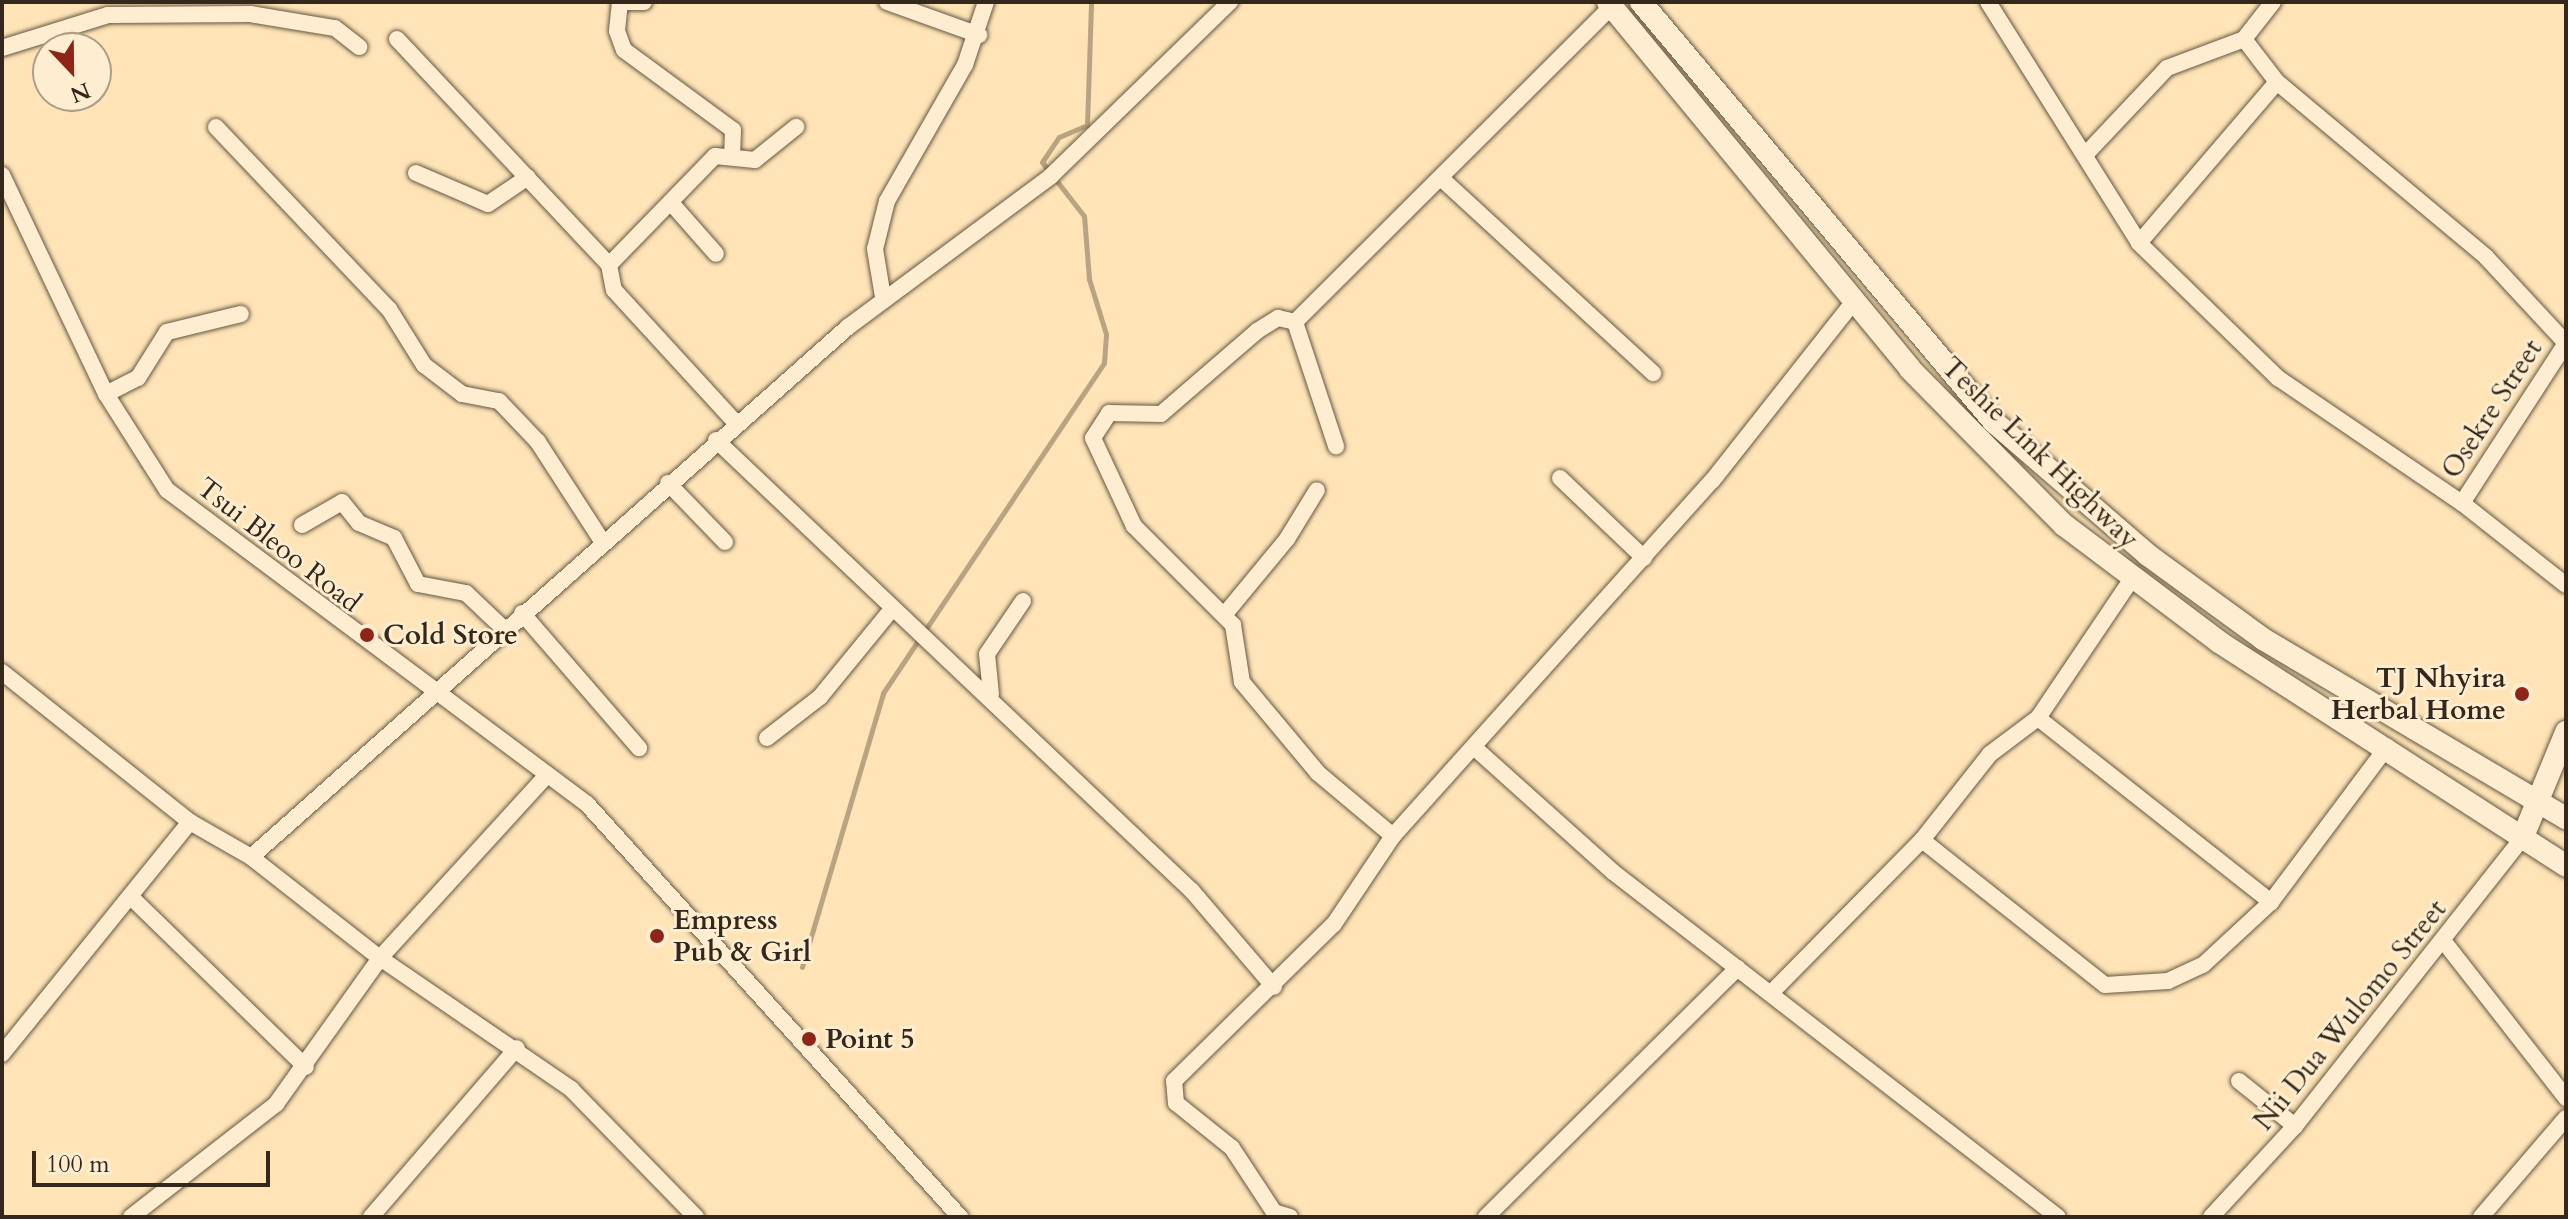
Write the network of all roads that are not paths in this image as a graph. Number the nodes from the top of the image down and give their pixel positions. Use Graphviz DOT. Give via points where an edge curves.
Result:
graph roads {
  1 [pos="621,2"];
  2 [pos="644,2"];
  3 [pos="887,2"];
  4 [pos="986,2"];
  5 [pos="1230,2"];
  6 [pos="1641,2"];
  7 [pos="1988,2"];
  8 [pos="2273,2"];
  9 [pos="1610,5"];
  10 [pos="223,8"];
  11 [pos="979,35"];
  12 [pos="397,39"];
  13 [pos="2244,39"];
  14 [pos="359,47"];
  15 [pos="2,48"];
  16 [pos="2277,82"];
  17 [pos="216,127"];
  18 [pos="796,127"];
  19 [pos="732,155"];
  20 [pos="2085,155"];
  21 [pos="416,173"];
  22 [pos="2,175"];
  23 [pos="528,177"];
  24 [pos="1442,179"];
  25 [pos="673,205"];
  26 [pos="2139,243"];
  27 [pos="716,254"];
  28 [pos="609,265"];
  29 [pos="883,297"];
  30 [pos="1854,301"];
  31 [pos="241,314"];
  32 [pos="1295,322"];
  33 [pos="2566,343"];
  34 [pos="1653,373"];
  35 [pos="106,394"];
  36 [pos="736,423"];
  37 [pos="716,440"];
  38 [pos="1336,446"];
  39 [pos="1560,478"];
  40 [pos="668,483"];
  41 [pos="1317,490"];
  42 [pos="2462,503"];
  43 [pos="302,525"];
  44 [pos="602,541"];
  45 [pos="725,542"];
  46 [pos="1644,558"];
  47 [pos="2131,580"];
  48 [pos="2566,585"];
  49 [pos="1023,601"];
  50 [pos="522,613"];
  51 [pos="898,614"];
  52 [pos="1225,614"];
  53 [pos="504,629"];
  54 [pos="2,672"];
  55 [pos="433,693"];
  56 [pos="992,697"];
  57 [pos="2038,718"];
  58 [pos="2566,732"];
  59 [pos="767,738"];
  60 [pos="2387,747"];
  61 [pos="639,748"];
  62 [pos="1476,749"];
  63 [pos="547,775"];
  64 [pos="2532,802"];
  65 [pos="2566,818"];
  66 [pos="190,822"];
  67 [pos="1393,836"];
  68 [pos="2522,839"];
  69 [pos="1922,840"];
  70 [pos="251,857"];
  71 [pos="2566,866"];
  72 [pos="133,899"];
  73 [pos="2271,902"];
  74 [pos="2445,943"];
  75 [pos="380,958"];
  76 [pos="1738,968"];
  77 [pos="1274,987"];
  78 [pos="1772,992"];
  79 [pos="517,1048"];
  80 [pos="2,1054"];
  81 [pos="306,1067"];
  82 [pos="2239,1081"];
  83 [pos="2566,1098"];
  84 [pos="2566,1118"];
  85 [pos="2295,1126"];
  86 [pos="131,1217"];
  87 [pos="371,1217"];
  88 [pos="696,1217"];
  89 [pos="960,1217"];
  90 [pos="1290,1217"];
  91 [pos="1486,1217"];
  92 [pos="2058,1217"];
  93 [pos="2211,1217"];
  94 [pos="2481,1217"];
  1 -- 2 [label="street"];
  1 -- 19 [label="street" via="617,31 624,50 733,130"];
  3 -- 11 [label="street"];
  4 -- 11 [label="street"];
  5 -- 29 [label="street" via="1051,176"];
  6 -- 64 [label="main road, Teshie Link Highway" via="1994,422 2148,555 2263,639"];
  7 -- 20 [label="street"];
  8 -- 13 [label="street"];
  9 -- 24 [label="street"];
  9 -- 30 [label="main road, Teshie Link Highway"];
  10 -- 14 [label="street" via="335,28"];
  10 -- 15 [label="street" via="108,15"];
  11 -- 29 [label="street" via="887,201 875,249"];
  12 -- 23 [label="street"];
  13 -- 16 [label="street"];
  13 -- 20 [label="street" via="2167,68"];
  16 -- 26 [label="street"];
  16 -- 33 [label="street" via="2486,257"];
  17 -- 44 [label="street" via="369,286 434,374 462,394 499,401 538,442"];
  18 -- 19 [label="street" via="755,160"];
  19 -- 25 [label="street" via="715,156"];
  20 -- 26 [label="street"];
  21 -- 23 [label="street" via="488,204"];
  22 -- 35 [label="street, Tsui Bleoo Road"];
  23 -- 28 [label="street"];
  24 -- 32 [label="street"];
  24 -- 34 [label="street"];
  25 -- 27 [label="street"];
  25 -- 28 [label="street"];
  26 -- 42 [label="street" via="2278,378"];
  28 -- 36 [label="street" via="614,290"];
  29 -- 36 [label="street"];
  30 -- 46 [label="street"];
  30 -- 47 [label="main road, Teshie Link Highway" via="1989,454"];
  31 -- 35 [label="street" via="167,332 138,378"];
  32 -- 38 [label="street"];
  32 -- 52 [label="street" via="1278,318 1257,331 1161,414 1109,413 1093,438 1134,526"];
  33 -- 42 [label="street, Osekre Street"];
  35 -- 55 [label="street, Tsui Bleoo Road" via="167,490 195,516"];
  36 -- 37 [label="street"];
  37 -- 40 [label="street"];
  37 -- 51 [label="street"];
  39 -- 46 [label="street"];
  40 -- 44 [label="street"];
  40 -- 45 [label="street"];
  41 -- 52 [label="street" via="1287,539"];
  42 -- 48 [label="street"];
  43 -- 53 [label="street" via="342,502 359,523 394,538 418,584 466,593"];
  44 -- 50 [label="street"];
  46 -- 62 [label="street"];
  47 -- 57 [label="street"];
  47 -- 60 [label="main road, Teshie Link Highway"];
  49 -- 56 [label="street" via="987,654"];
  50 -- 53 [label="street"];
  50 -- 61 [label="street"];
  51 -- 56 [label="street"];
  51 -- 59 [label="street" via="820,697"];
  52 -- 67 [label="street" via="1238,638 1234,663 1242,682 1318,773"];
  53 -- 55 [label="street"];
  54 -- 66 [label="street"];
  55 -- 63 [label="street, Tsui Bleoo Road"];
  55 -- 70 [label="street"];
  56 -- 77 [label="street" via="1192,891"];
  57 -- 69 [label="street" via="1990,754"];
  57 -- 73 [label="street"];
  58 -- 64 [label="main road"];
  60 -- 68 [label="main road, Teshie Link Highway"];
  60 -- 73 [label="street"];
  62 -- 67 [label="street"];
  62 -- 76 [label="street" via="1613,872"];
  63 -- 75 [label="street"];
  63 -- 89 [label="street, Tsui Bleoo Road" via="587,804"];
  64 -- 65 [label="main road, Teshie Link Highway"];
  64 -- 68 [label="main road"];
  66 -- 70 [label="street"];
  66 -- 72 [label="street"];
  67 -- 77 [label="street" via="1342,914"];
  68 -- 71 [label="main road, Teshie Link Highway"];
  68 -- 74 [label="street, Nii Dua Wulomo Street"];
  69 -- 73 [label="street" via="2105,985 2168,981 2203,965"];
  69 -- 78 [label="street"];
  70 -- 75 [label="street"];
  72 -- 80 [label="street"];
  72 -- 81 [label="street"];
  74 -- 83 [label="street"];
  74 -- 85 [label="street, Nii Dua Wulomo Street"];
  75 -- 79 [label="street"];
  75 -- 81 [label="street"];
  76 -- 78 [label="street"];
  76 -- 91 [label="street"];
  77 -- 90 [label="street" via="1174,1081 1173,1092 1189,1115 1240,1156 1274,1212"];
  78 -- 92 [label="street"];
  79 -- 87 [label="street"];
  79 -- 88 [label="street" via="632,1145"];
  81 -- 86 [label="street" via="276,1104"];
  82 -- 85 [label="street"];
  84 -- 94 [label="street"];
  85 -- 93 [label="street, Nii Dua Wulomo Street"];
}
